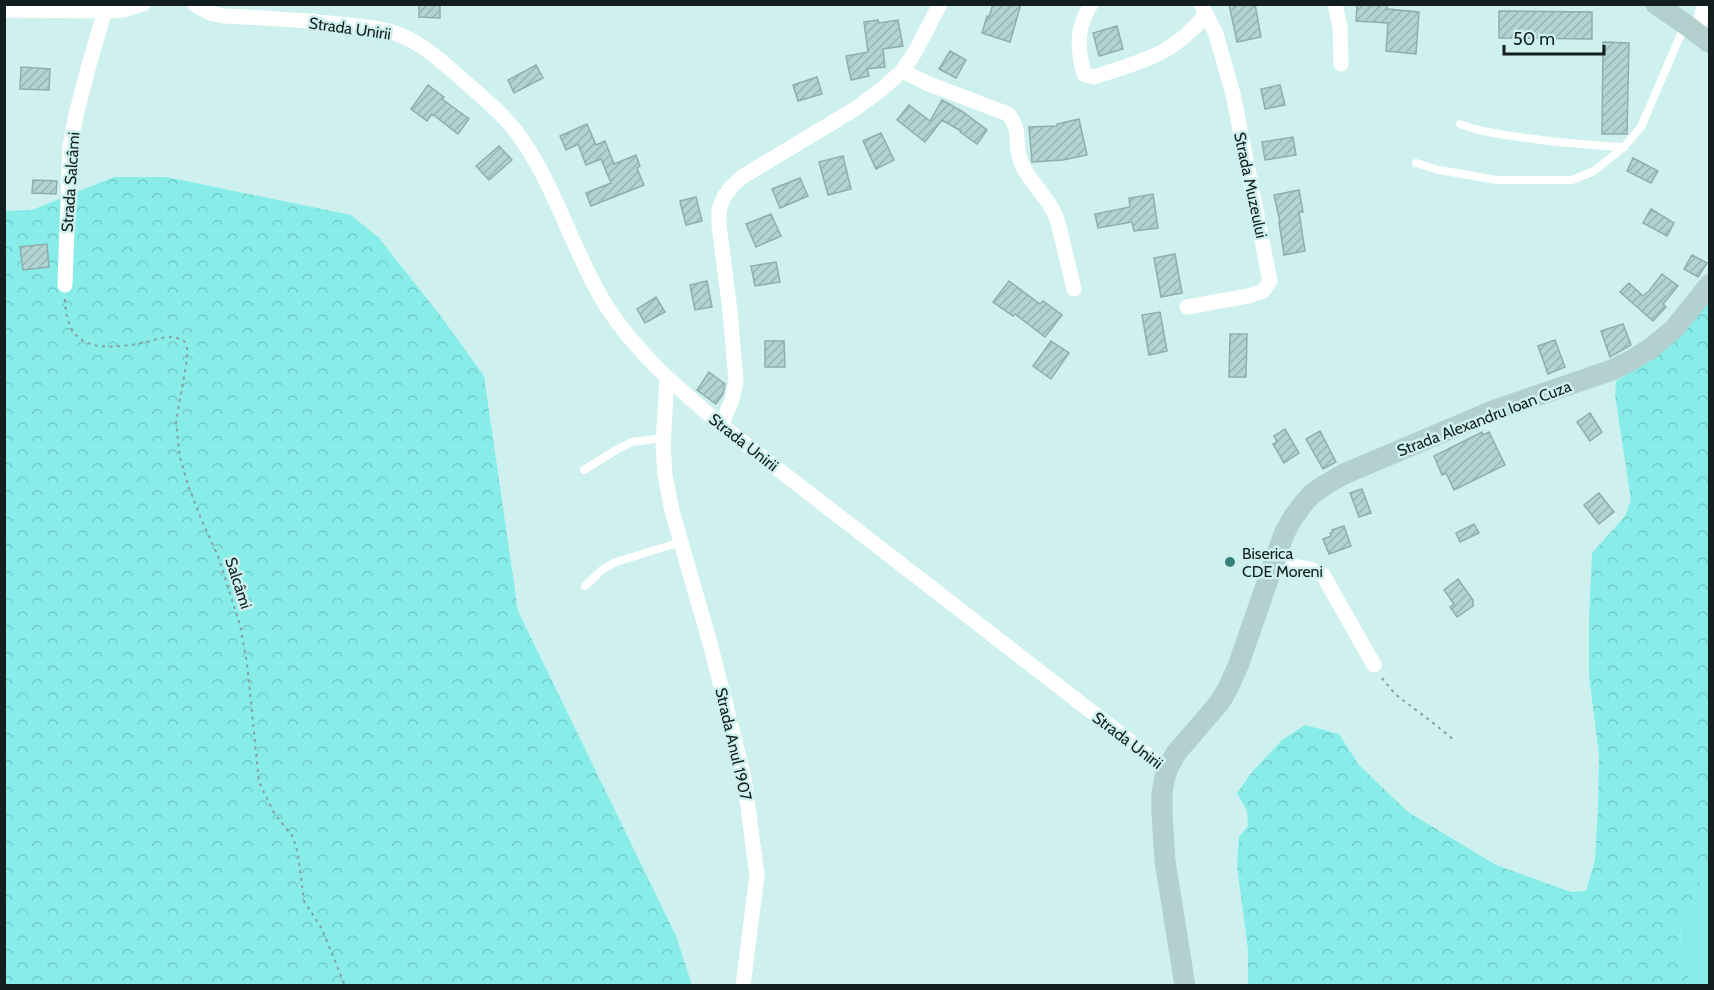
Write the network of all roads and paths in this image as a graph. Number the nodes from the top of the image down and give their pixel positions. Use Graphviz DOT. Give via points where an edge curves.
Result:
graph roads {
  1 [pos="143,4"];
  2 [pos="194,4"];
  3 [pos="940,4"];
  4 [pos="1091,4"];
  5 [pos="1335,4"];
  6 [pos="1656,4"];
  7 [pos="1705,4"];
  8 [pos="106,8"];
  9 [pos="4,9"];
  10 [pos="1204,9"];
  11 [pos="1697,33"];
  12 [pos="1341,64"];
  13 [pos="902,70"];
  14 [pos="1460,124"];
  15 [pos="1624,147"];
  16 [pos="1416,163"];
  17 [pos="1710,284"];
  18 [pos="65,285"];
  19 [pos="1074,289"];
  20 [pos="1187,307"];
  21 [pos="667,378"];
  22 [pos="721,425"];
  23 [pos="663,438"];
  24 [pos="584,470"];
  25 [pos="681,542"];
  26 [pos="1274,562"];
  27 [pos="585,586"];
  28 [pos="1374,665"];
  29 [pos="1455,741"];
  30 [pos="1167,770"];
  31 [pos="345,986"];
  32 [pos="743,986"];
  33 [pos="1185,986"];
  1 -- 8 [label="street" via="123,10"];
  2 -- 21 [label="street, Strada Unirii" via="224,15 378,28 432,53 500,112 531,153 606,305"];
  3 -- 13 [label="street"];
  4 -- 10 [label="street" via="1078,37 1084,74 1094,77 1158,55 1179,43 1193,31"];
  5 -- 12 [label="street"];
  6 -- 11 [label="main road"];
  7 -- 11 [label="street"];
  8 -- 9 [label="street"];
  8 -- 18 [label="street, Strada Salcâmi" via="70,146"];
  10 -- 20 [label="street, Strada Muzeului" via="1216,34 1233,94 1270,281 1263,291 1248,297"];
  11 -- 15 [label="lane" via="1641,127"];
  13 -- 19 [label="street" via="1008,114 1018,131 1020,161 1056,217"];
  13 -- 22 [label="street" via="855,110 742,177 724,197 719,225 736,381"];
  14 -- 15 [label="lane" via="1500,135"];
  15 -- 16 [label="lane" via="1594,171 1572,180 1497,180"];
  17 -- 26 [label="main road, Strada Alexandru Ioan Cuza" via="1674,328 1632,360 1495,410 1325,485 1298,511"];
  18 -- 31 [label="path, Salcâmi" via="69,326 79,339 114,347 171,337 184,341 187,348 176,422 180,458 240,625 259,782 274,813 293,837 304,901 322,929"];
  21 -- 22 [label="street, Strada Unirii"];
  21 -- 23 [label="street, Strada Anul 1907"];
  22 -- 30 [label="street, Strada Unirii"];
  23 -- 24 [label="lane" via="632,442"];
  23 -- 25 [label="street, Strada Anul 1907" via="665,475"];
  25 -- 27 [label="lane" via="609,566"];
  25 -- 32 [label="street, Strada Anul 1907" via="744,777 757,875"];
  26 -- 28 [label="street" via="1323,575"];
  26 -- 30 [label="main road, Strada Alexandru Ioan Cuza" via="1228,688"];
  28 -- 29 [label="path" via="1395,694"];
  30 -- 33 [label="main road, Strada Unirii" via="1162,794 1165,861"];
}
